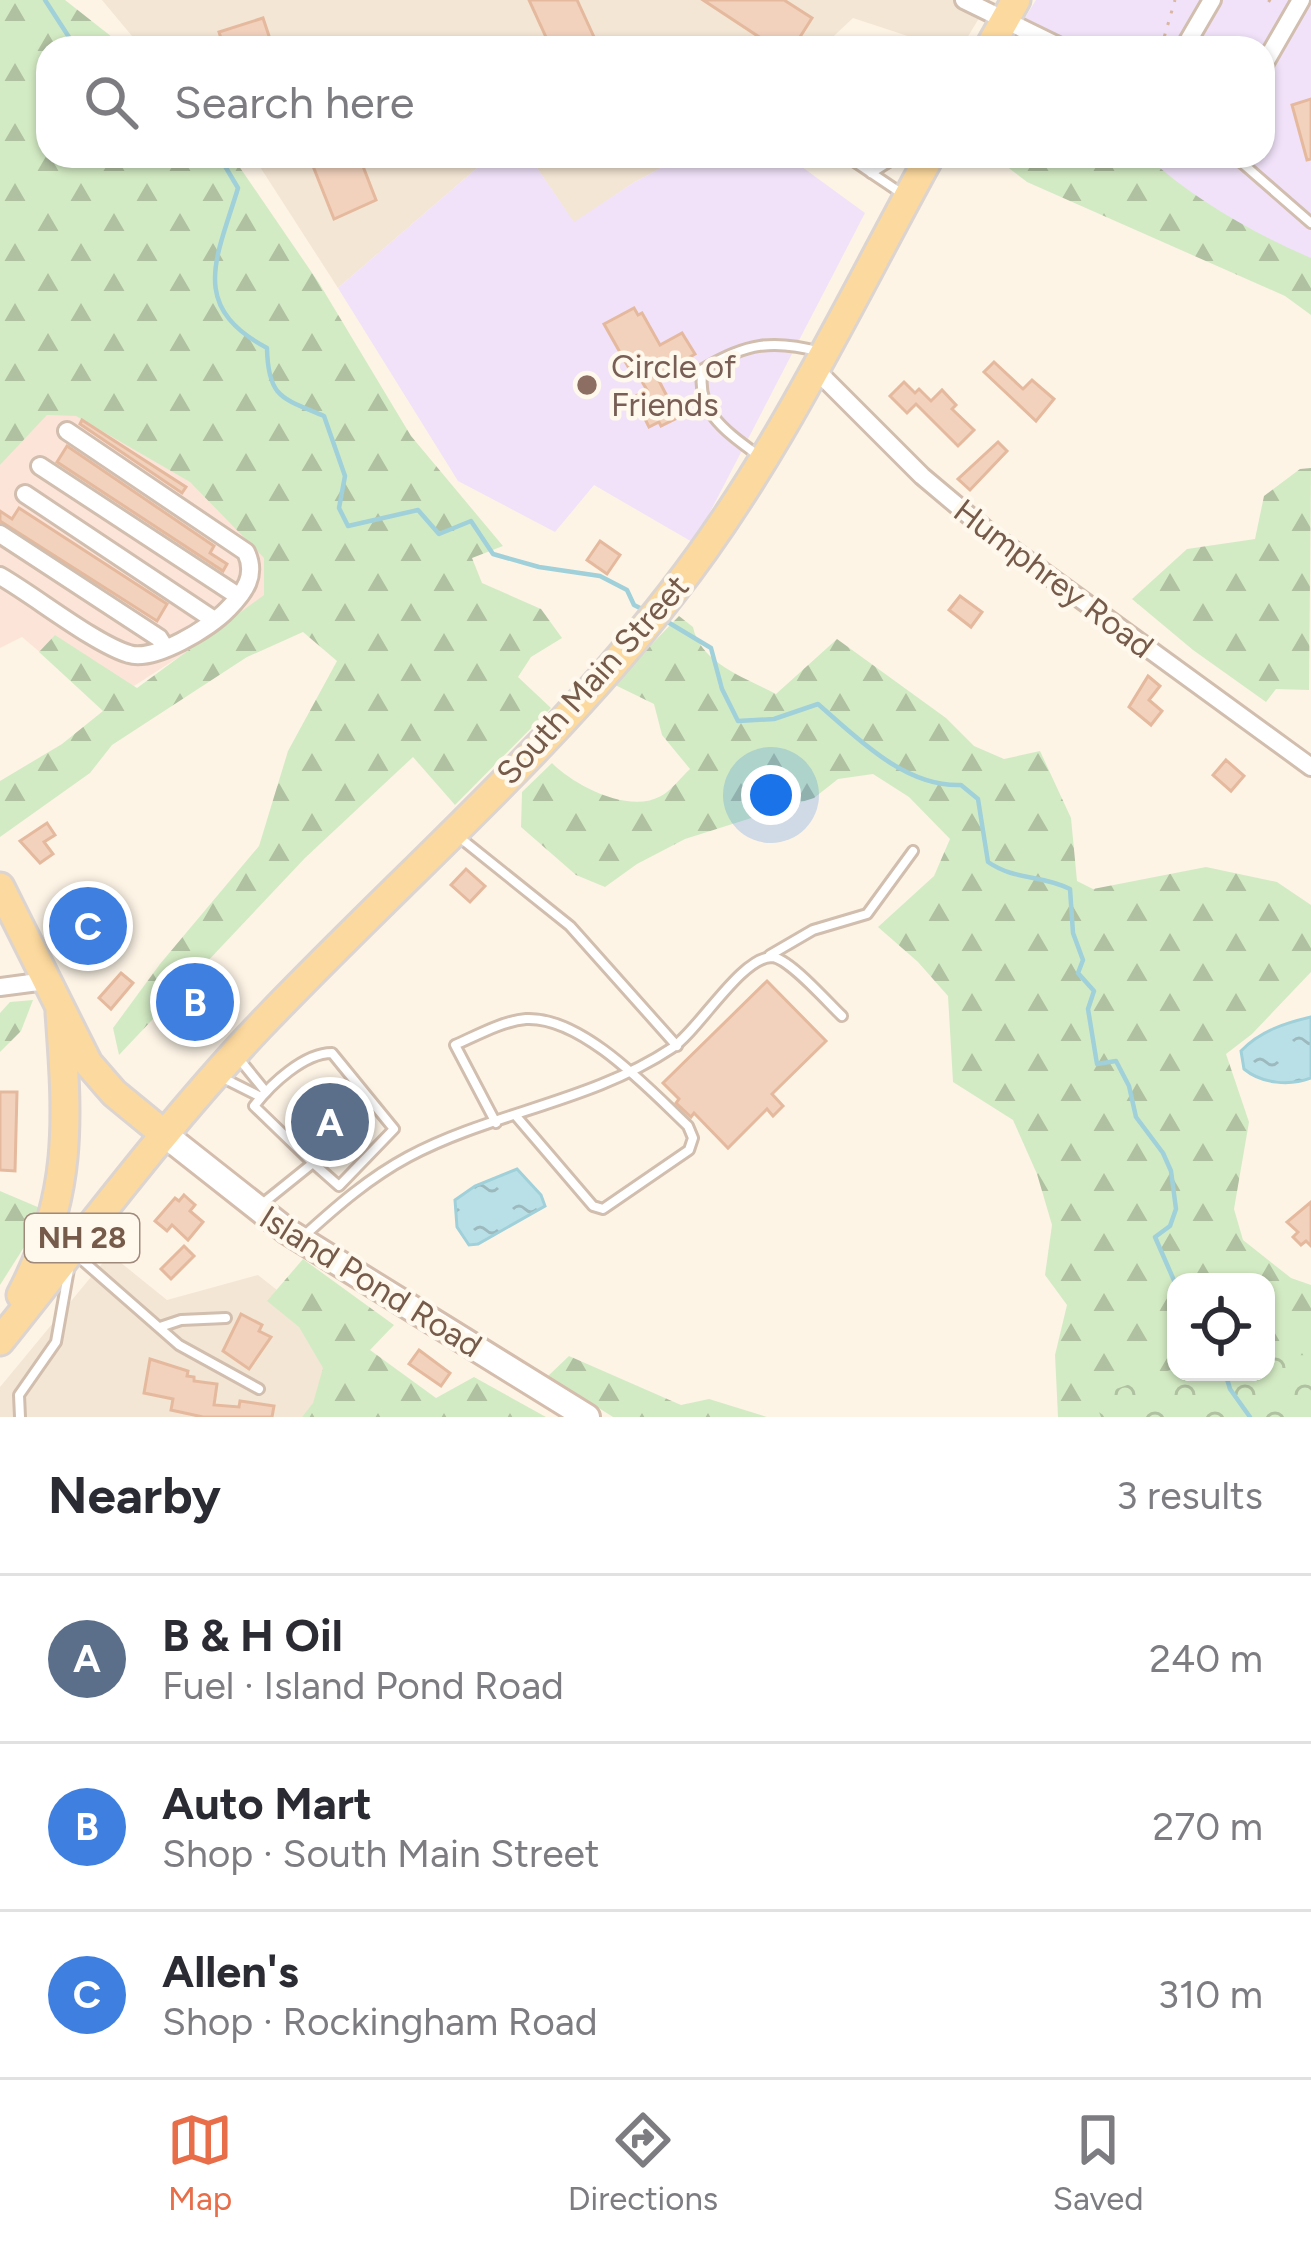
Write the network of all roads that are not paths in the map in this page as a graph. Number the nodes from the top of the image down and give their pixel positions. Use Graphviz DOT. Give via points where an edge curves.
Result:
graph roads {
  1 [pos="964,0"];
  2 [pos="1212,0"];
  3 [pos="1300,0"];
  4 [pos="1011,9"];
  5 [pos="996,36"];
  6 [pos="1046,36"];
  7 [pos="1191,36"];
  8 [pos="1275,45"];
  9 [pos="864,168"];
  10 [pos="879,168"];
  11 [pos="923,168"];
  12 [pos="1248,168"];
  13 [pos="871,173"];
  14 [pos="907,197"];
  15 [pos="1311,224"];
  16 [pos="818,360"];
  17 [pos="67,431"];
  18 [pos="763,459"];
  19 [pos="40,466"];
  20 [pos="25,494"];
  21 [pos="0,534"];
  22 [pos="0,576"];
  23 [pos="238,596"];
  24 [pos="214,620"];
  25 [pos="164,646"];
  26 [pos="1310,765"];
  27 [pos="453,832"];
  28 [pos="913,850"];
  29 [pos="0,887"];
  30 [pos="767,957"];
  31 [pos="46,981"];
  32 [pos="0,987"];
  33 [pos="60,1013"];
  34 [pos="842,1016"];
  35 [pos="677,1046"];
  36 [pos="226,1064"];
  37 [pos="632,1072"];
  38 [pos="263,1095"];
  39 [pos="516,1116"];
  40 [pos="496,1123"];
  41 [pos="164,1134"];
  42 [pos="313,1163"];
  43 [pos="255,1208"];
  44 [pos="299,1240"];
  45 [pos="72,1251"];
  46 [pos="226,1318"];
  47 [pos="160,1327"];
  48 [pos="0,1338"];
  49 [pos="260,1390"];
  50 [pos="20,1417"];
  51 [pos="587,1417"];
  1 -- 4 [label="street"];
  2 -- 7 [label="street"];
  3 -- 8 [label="street"];
  4 -- 5 [label="main road"];
  4 -- 6 [label="street"];
  9 -- 13 [label="lane"];
  10 -- 13 [label="lane"];
  11 -- 14 [label="main road, South Main Street"];
  12 -- 15 [label="lane"];
  13 -- 14 [label="lane"];
  14 -- 16 [label="main road, South Main Street"];
  16 -- 18 [label="main road, South Main Street"];
  16 -- 18 [label="lane" via="784,342 726,354 703,369 704,404"];
  16 -- 26 [label="street, Humphrey Road" via="922,476 991,534"];
  17 -- 23 [label="street" via="246,552 251,579"];
  18 -- 27 [label="main road, South Main Street" via="661,608"];
  19 -- 23 [label="street"];
  20 -- 24 [label="street"];
  21 -- 25 [label="street"];
  22 -- 25 [label="street" via="131,655 151,656"];
  23 -- 24 [label="street"];
  24 -- 25 [label="street"];
  27 -- 35 [label="lane" via="570,926"];
  27 -- 36 [label="main road, South Main Street"];
  28 -- 30 [label="lane" via="867,914 812,930"];
  29 -- 31 [label="main road, NH 28"];
  30 -- 34 [label="lane" via="782,959"];
  30 -- 35 [label="lane"];
  31 -- 32 [label="street"];
  31 -- 33 [label="main road, NH 28"];
  33 -- 41 [label="main road, NH 28" via="100,1079"];
  33 -- 48 [label="main road, NH 28" via="66,1136 58,1204"];
  35 -- 37 [label="lane"];
  36 -- 38 [label="lane"];
  36 -- 38 [label="lane"];
  36 -- 41 [label="main road, South Main Street"];
  37 -- 39 [label="lane"];
  37 -- 39 [label="lane" via="693,1138 689,1150 603,1209"];
  37 -- 40 [label="lane" via="555,1024 501,1025 454,1045"];
  38 -- 42 [label="lane" via="254,1106"];
  38 -- 42 [label="lane" via="316,1053 332,1053 394,1129 339,1186"];
  39 -- 40 [label="lane"];
  40 -- 44 [label="lane" via="409,1157"];
  41 -- 43 [label="street, Island Pond Road"];
  41 -- 45 [label="main road, NH 28"];
  42 -- 43 [label="lane"];
  43 -- 44 [label="street, Island Pond Road"];
  44 -- 51 [label="street, Island Pond Road"];
  45 -- 47 [label="lane"];
  45 -- 48 [label="main road, NH 28"];
  45 -- 50 [label="lane" via="56,1342 19,1395"];
  46 -- 47 [label="lane"];
  47 -- 49 [label="lane" via="178,1346"];
}
